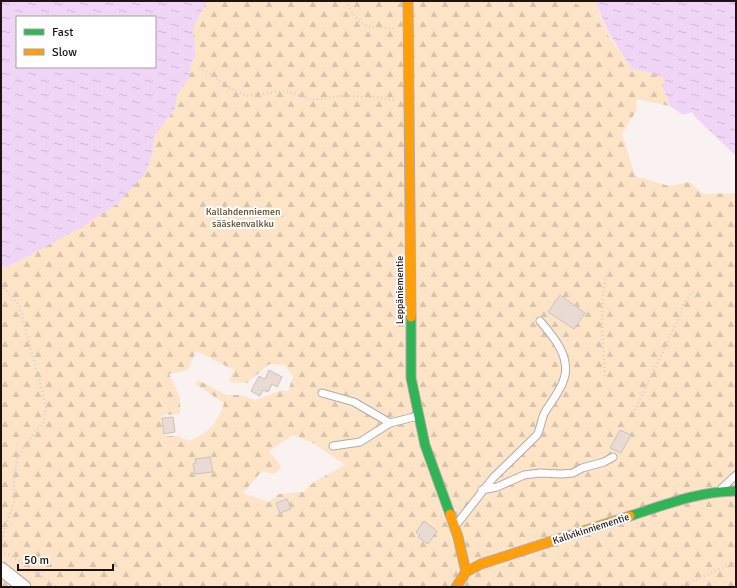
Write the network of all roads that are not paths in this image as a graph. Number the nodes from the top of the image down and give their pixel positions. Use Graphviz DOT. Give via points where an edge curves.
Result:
graph roads {
  1 [pos="408,1"];
  2 [pos="540,321"];
  3 [pos="322,393"];
  4 [pos="420,416"];
  5 [pos="390,423"];
  6 [pos="333,446"];
  7 [pos="613,457"];
  8 [pos="736,475"];
  9 [pos="482,490"];
  10 [pos="719,491"];
  11 [pos="736,491"];
  12 [pos="454,528"];
  13 [pos="1,570"];
  14 [pos="466,572"];
  15 [pos="24,587"];
  16 [pos="456,587"];
  1 -- 4 [label="street, Leppäniementie" via="411,378"];
  2 -- 9 [label="lane" via="555,338 562,351 566,365 564,380 543,415 537,435"];
  3 -- 5 [label="lane" via="354,402"];
  4 -- 5 [label="lane"];
  4 -- 12 [label="street, Leppäniementie" via="425,445"];
  5 -- 6 [label="lane" via="360,442"];
  7 -- 9 [label="lane" via="573,473 524,475 497,487"];
  8 -- 10 [label="lane"];
  9 -- 12 [label="lane"];
  10 -- 11 [label="street, Kallvikinniementie"];
  10 -- 14 [label="street, Kallvikinniementie" via="681,500 481,564"];
  12 -- 14 [label="street, Leppäniementie"];
  13 -- 15 [label="street"];
  14 -- 16 [label="street, Kallvikinniementie"];
}
